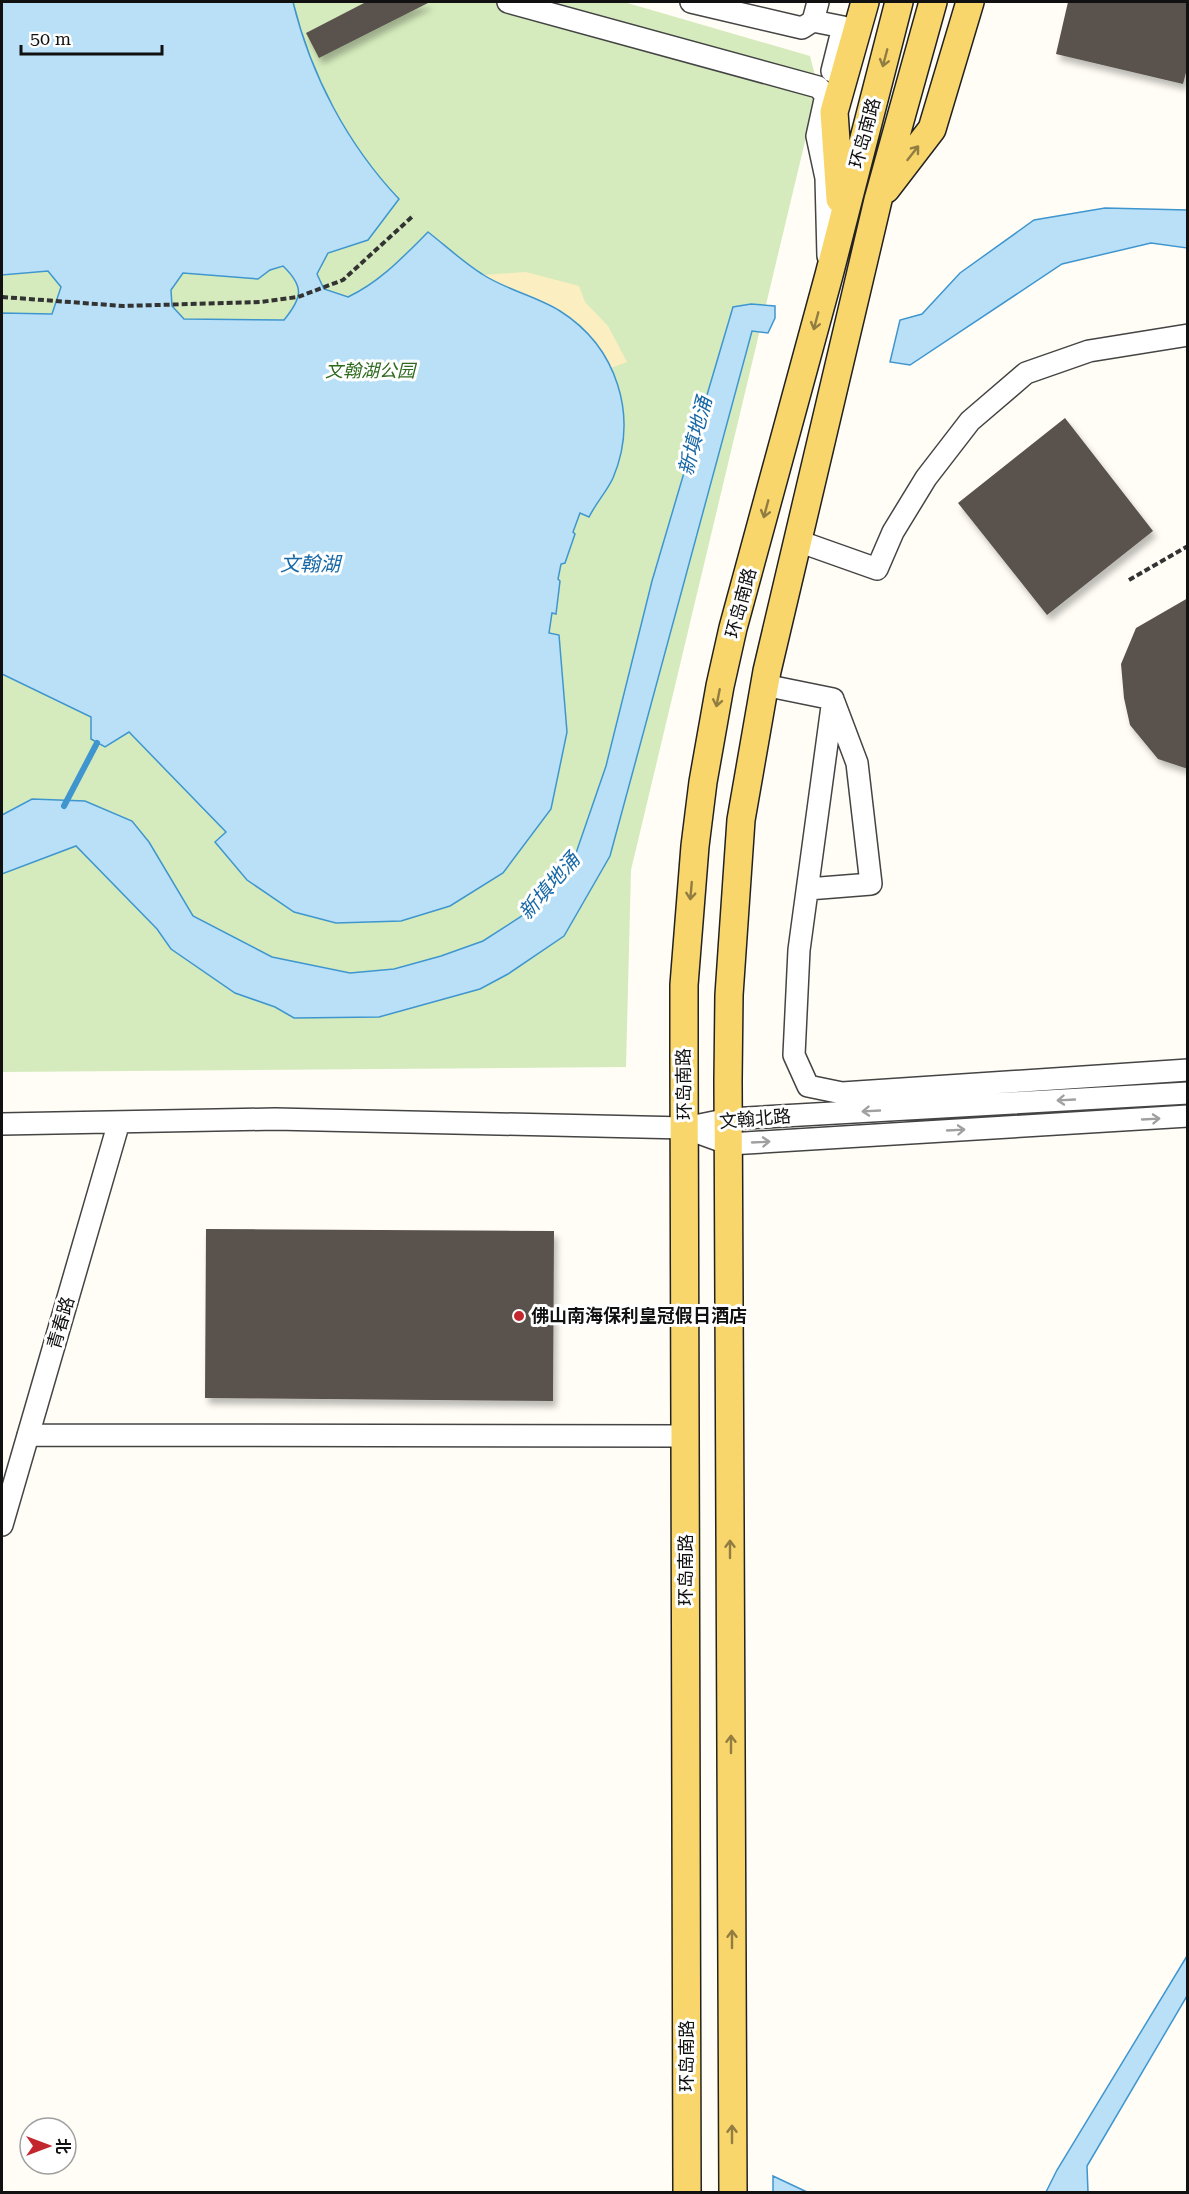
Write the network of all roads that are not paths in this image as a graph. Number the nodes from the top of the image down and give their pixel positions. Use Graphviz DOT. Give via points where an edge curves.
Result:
graph roads {
  1 [pos="508,2"];
  2 [pos="691,2"];
  3 [pos="865,2"];
  4 [pos="899,2"];
  5 [pos="933,2"];
  6 [pos="970,2"];
  7 [pos="815,11"];
  8 [pos="826,95"];
  9 [pos="878,200"];
  10 [pos="842,224"];
  11 [pos="829,274"];
  12 [pos="1188,335"];
  13 [pos="798,541"];
  14 [pos="764,685"];
  15 [pos="833,699"];
  16 [pos="808,889"];
  17 [pos="1188,1070"];
  18 [pos="1188,1093"];
  19 [pos="1188,1116"];
  20 [pos="119,1122"];
  21 [pos="2,1124"];
  22 [pos="685,1128"];
  23 [pos="729,1131"];
  24 [pos="28,1435"];
  25 [pos="686,1436"];
  26 [pos="2,1525"];
  27 [pos="687,2193"];
  28 [pos="733,2193"];
  1 -- 8 [label="street" via="818,87"];
  2 -- 7 [label="street" via="802,28"];
  3 -- 10 [label="main road" via="834,112"];
  4 -- 10 [label="main road, 环岛南路, one-way"];
  5 -- 9 [label="main road, 环岛南路"];
  9 -- 6 [label="main road, one-way" via="932,129"];
  7 -- 8 [label="street" via="843,27"];
  8 -- 11 [label="street" via="817,136 826,178"];
  9 -- 13 [label="main road, 环岛南路"];
  10 -- 11 [label="main road, 环岛南路"];
  11 -- 22 [label="main road, 环岛南路, one-way" via="733,628 703,782 684,985"];
  12 -- 13 [label="street" via="1089,351 1026,373 970,420 926,478 893,532 877,569"];
  13 -- 14 [label="main road, 环岛南路"];
  14 -- 15 [label="street"];
  14 -- 23 [label="main road, 环岛南路" via="741,820 736,876 729,995"];
  15 -- 16 [label="street"];
  15 -- 16 [label="street" via="858,763 871,884"];
  16 -- 17 [label="street" via="794,1055 808,1086 842,1094"];
  18 -- 23 [label="street, 文翰北路, one-way"];
  23 -- 19 [label="street, 文翰北路, one-way"];
  20 -- 21 [label="street, 文翰北路"];
  20 -- 22 [label="street, 文翰北路" via="275,1119"];
  20 -- 24 [label="street, 青春路"];
  22 -- 23 [label="street, 文翰北路"];
  22 -- 25 [label="main road, 环岛南路"];
  28 -- 23 [label="main road, 环岛南路, one-way"];
  24 -- 25 [label="street"];
  24 -- 26 [label="street, 青春路"];
  25 -- 27 [label="main road, 环岛南路"];
}
